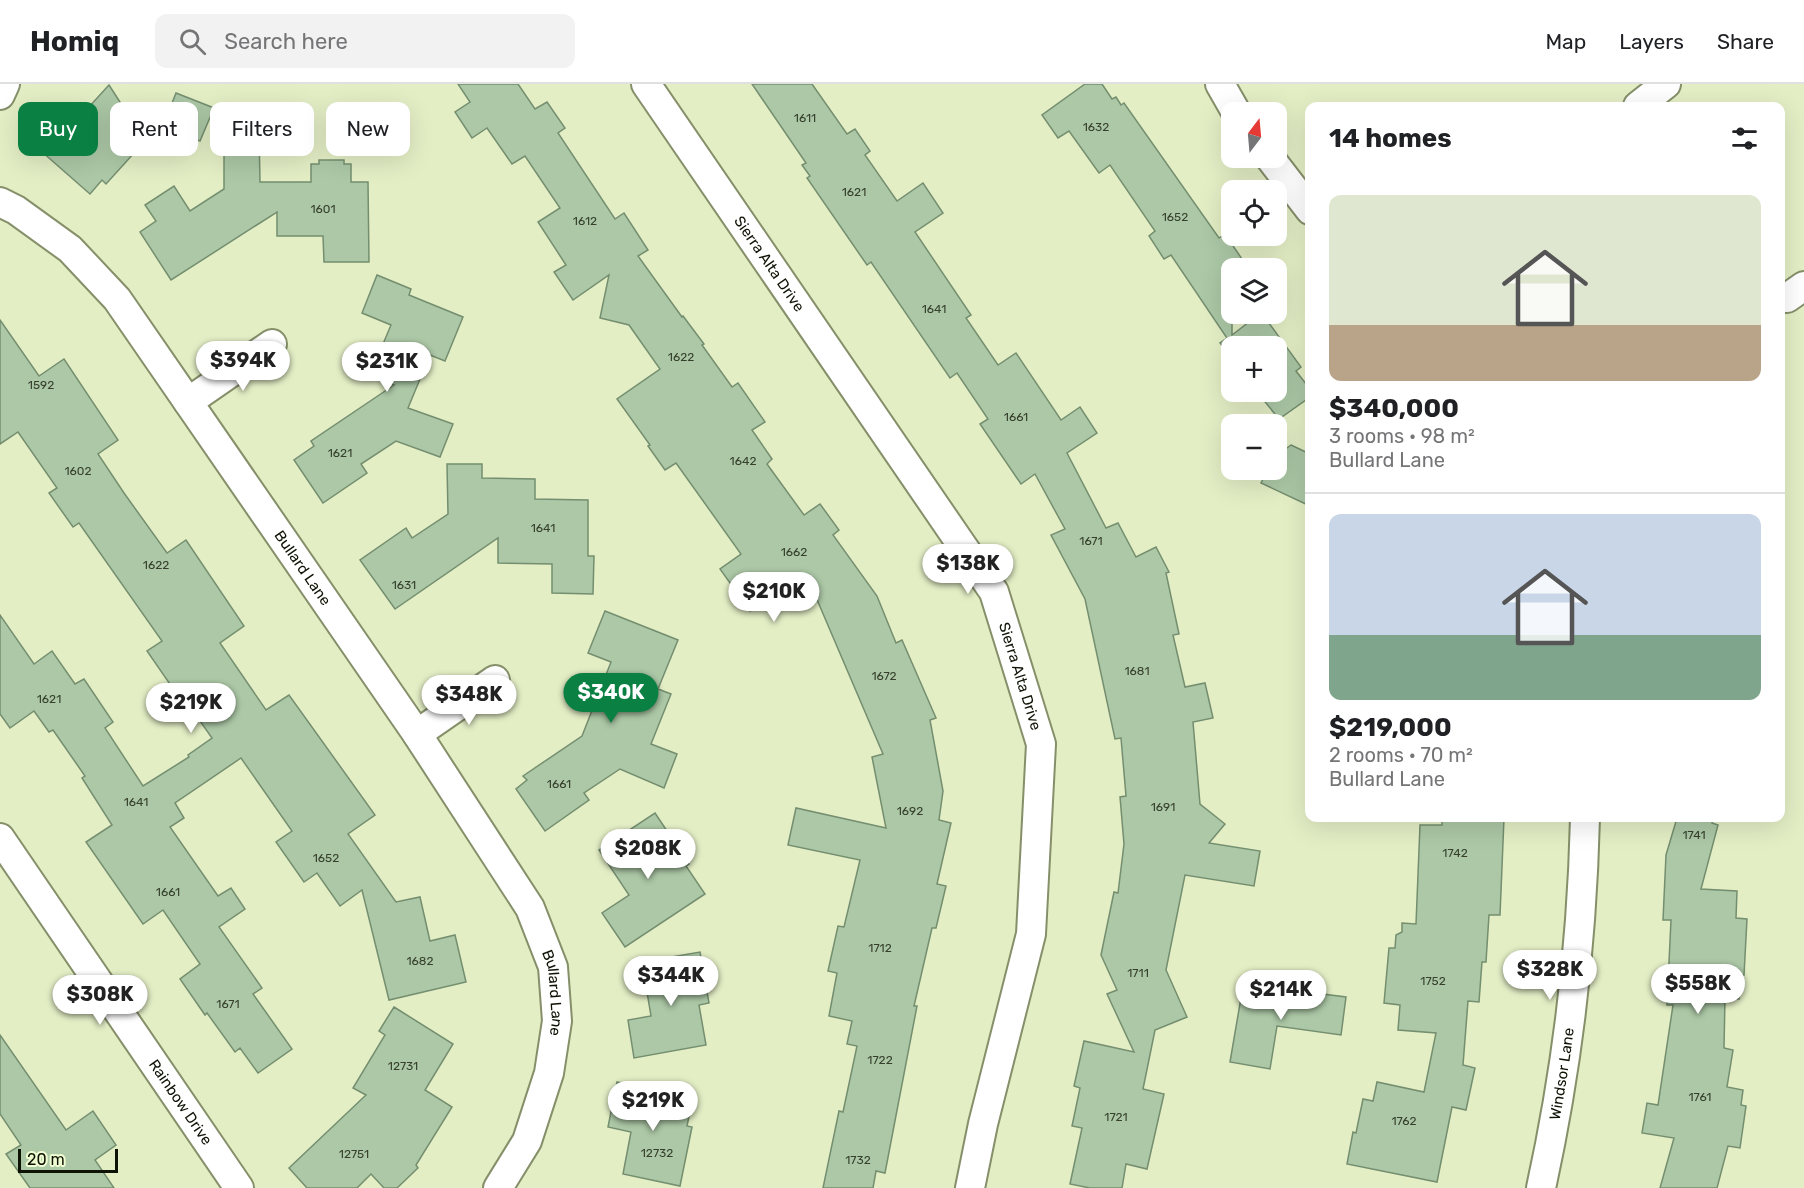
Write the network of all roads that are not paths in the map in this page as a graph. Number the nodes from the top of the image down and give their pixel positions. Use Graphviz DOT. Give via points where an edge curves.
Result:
graph roads {
  1 [pos="5,84"];
  2 [pos="645,84"];
  3 [pos="1220,84"];
  4 [pos="1666,84"];
  5 [pos="0,95"];
  6 [pos="1230,102"];
  7 [pos="1643,102"];
  8 [pos="1278,168"];
  9 [pos="0,202"];
  10 [pos="1305,204"];
  11 [pos="272,344"];
  12 [pos="188,402"];
  13 [pos="495,680"];
  14 [pos="417,734"];
  15 [pos="1585,822"];
  16 [pos="0,838"];
  17 [pos="239,1188"];
  18 [pos="498,1188"];
  19 [pos="970,1188"];
  20 [pos="1541,1188"];
  1 -- 5 [label="street"];
  2 -- 19 [label="street, Sierra Alta Drive" via="994,592 1041,744 1031,934"];
  3 -- 6 [label="street"];
  4 -- 7 [label="street"];
  8 -- 10 [label="street"];
  9 -- 12 [label="street, Bullard Lane" via="70,249 117,299"];
  11 -- 12 [label="street"];
  12 -- 14 [label="street, Bullard Lane"];
  13 -- 14 [label="street"];
  14 -- 18 [label="street, Bullard Lane" via="530,908 553,967 557,1021 549,1073 526,1142"];
  15 -- 20 [label="street, Windsor Lane" via="1573,1009"];
  16 -- 17 [label="street, Rainbow Drive"];
}
